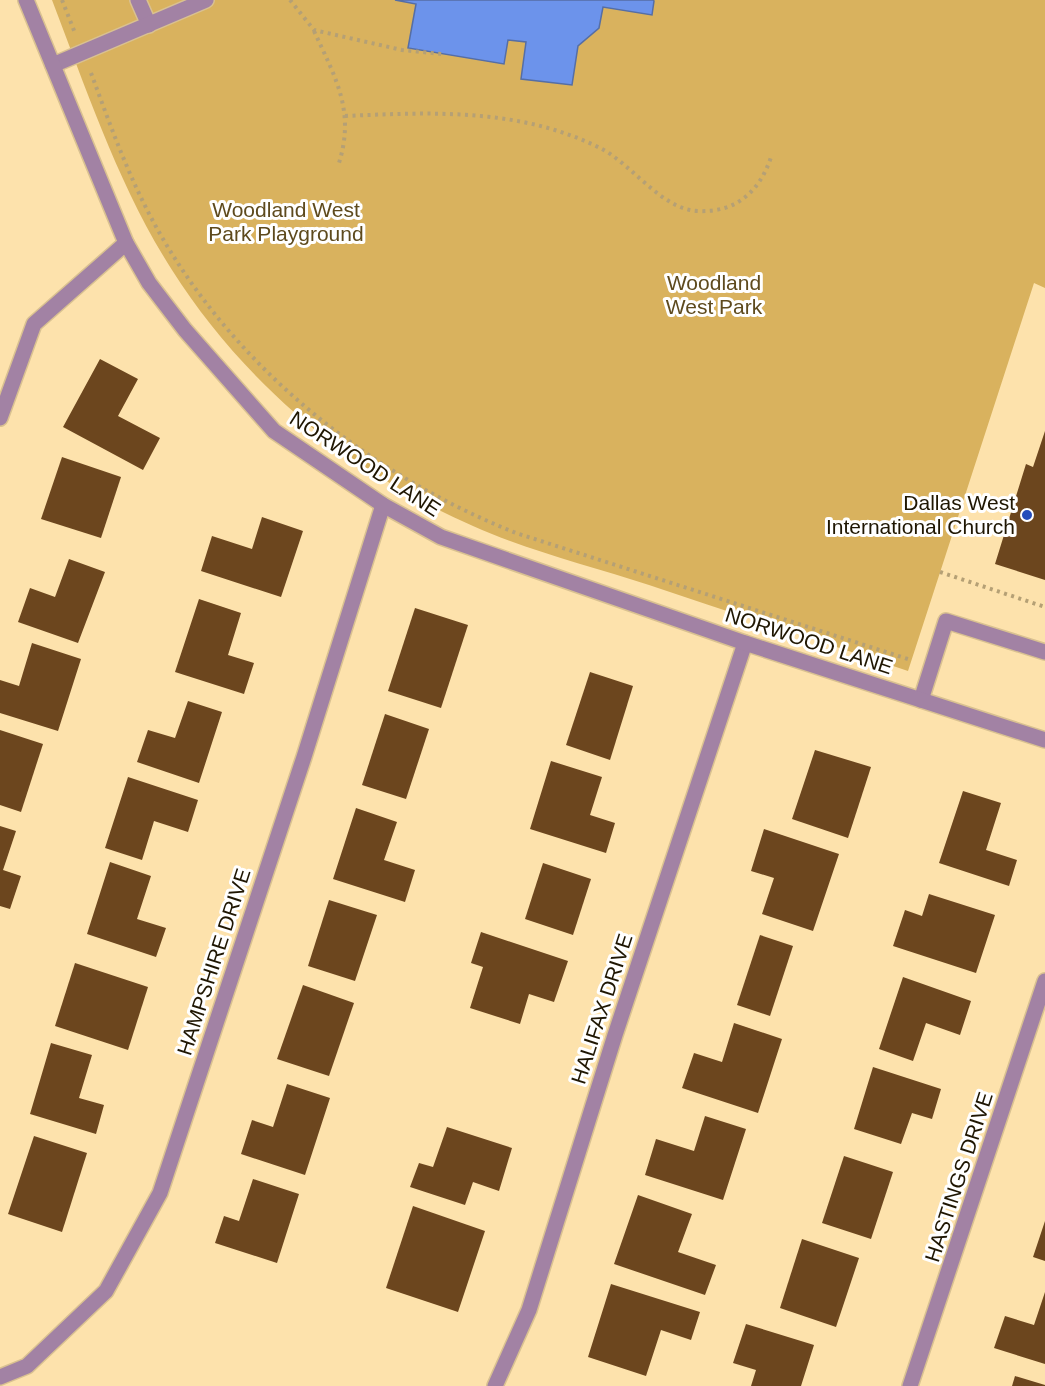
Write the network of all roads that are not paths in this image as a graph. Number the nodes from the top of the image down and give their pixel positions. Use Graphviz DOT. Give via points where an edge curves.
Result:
graph roads {
  1 [pos="26,0"];
  2 [pos="138,0"];
  3 [pos="206,0"];
  4 [pos="149,25"];
  5 [pos="53,64"];
  6 [pos="126,243"];
  7 [pos="0,418"];
  8 [pos="383,505"];
  9 [pos="745,643"];
  10 [pos="1045,652"];
  11 [pos="921,700"];
  12 [pos="1045,740"];
  13 [pos="1045,981"];
  14 [pos="0,1377"];
  15 [pos="495,1386"];
  16 [pos="910,1386"];
  1 -- 5 [label="street, NORWOOD LANE"];
  2 -- 4 [label="street"];
  3 -- 4 [label="street"];
  4 -- 5 [label="street"];
  5 -- 6 [label="street, NORWOOD LANE"];
  6 -- 7 [label="street" via="34,324"];
  6 -- 8 [label="street, NORWOOD LANE" via="149,283 185,330 274,430"];
  8 -- 9 [label="street, NORWOOD LANE" via="472,549"];
  8 -- 14 [label="street, HAMPSHIRE DRIVE" via="160,1193 106,1291 27,1366"];
  9 -- 11 [label="street, NORWOOD LANE"];
  9 -- 15 [label="street, HALIFAX DRIVE" via="529,1310"];
  10 -- 11 [label="street" via="946,621"];
  11 -- 12 [label="street, NORWOOD LANE"];
  13 -- 16 [label="street, HASTINGS DRIVE"];
}
